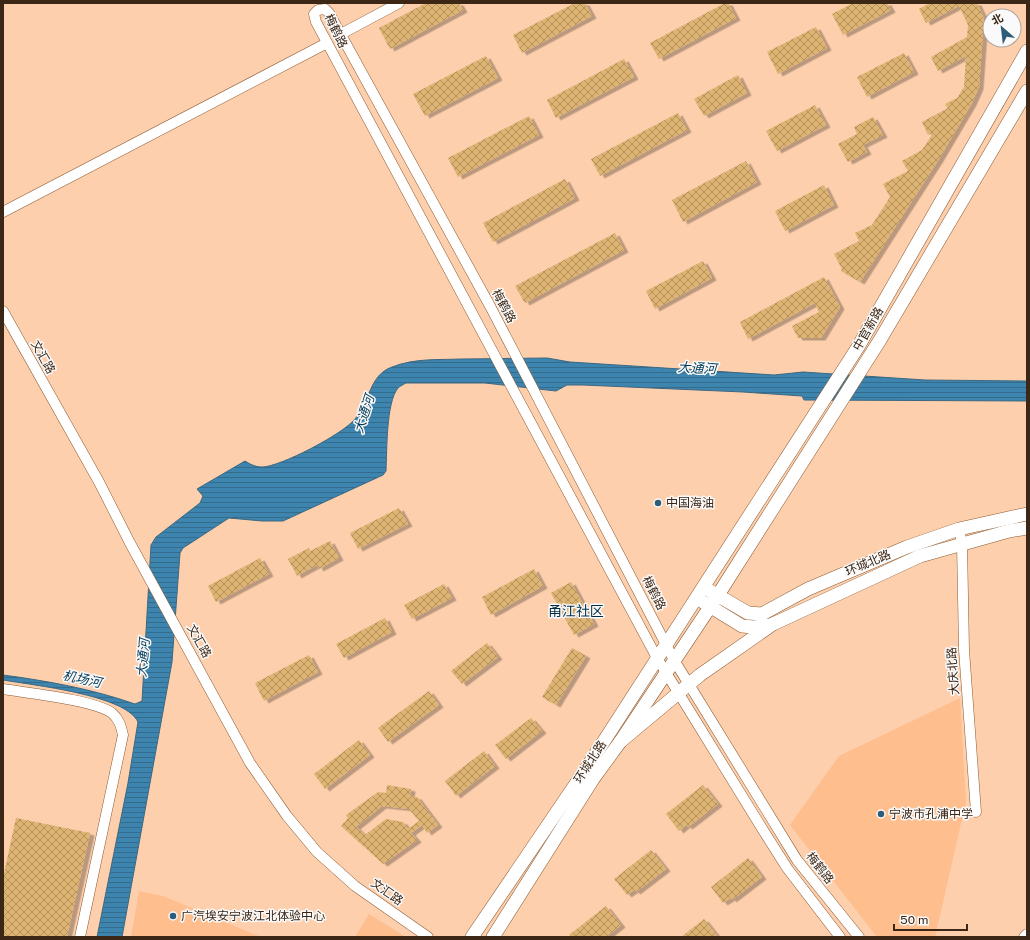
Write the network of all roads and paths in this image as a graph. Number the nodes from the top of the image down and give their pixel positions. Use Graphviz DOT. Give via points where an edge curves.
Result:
graph roads {
  1 [pos="399,3"];
  2 [pos="341,34"];
  3 [pos="327,43"];
  4 [pos="1027,51"];
  5 [pos="1027,91"];
  6 [pos="3,212"];
  7 [pos="3,312"];
  8 [pos="1027,514"];
  9 [pos="1027,528"];
  10 [pos="959,529"];
  11 [pos="962,544"];
  12 [pos="704,587"];
  13 [pos="718,595"];
  14 [pos="696,598"];
  15 [pos="710,606"];
  16 [pos="773,624"];
  17 [pos="666,645"];
  18 [pos="657,658"];
  19 [pos="674,660"];
  20 [pos="666,672"];
  21 [pos="684,688"];
  22 [pos="3,689"];
  23 [pos="620,742"];
  24 [pos="976,812"];
  25 [pos="1027,934"];
  26 [pos="80,937"];
  27 [pos="428,937"];
  28 [pos="472,937"];
  29 [pos="493,937"];
  30 [pos="840,937"];
  31 [pos="859,937"];
  32 [pos="1024,937"];
  1 -- 2 [label="street"];
  2 -- 3 [label="street, 梅鹤路" via="329,13 325,9 318,10 314,14 314,19"];
  2 -- 17 [label="street, 梅鹤路" via="512,348"];
  3 -- 6 [label="street"];
  3 -- 18 [label="street, 梅鹤路"];
  4 -- 12 [label="main road, 中官新路" via="858,347"];
  5 -- 13 [label="main road, 中官新路" via="880,340"];
  7 -- 27 [label="street, 文汇路" via="99,482 250,762 287,816 317,852 355,886"];
  8 -- 10 [label="main road, 环城北路"];
  9 -- 11 [label="main road, 环城北路"];
  10 -- 11 [label="street, 大庆北路"];
  10 -- 13 [label="main road, 环城北路" via="907,547 815,586 762,614 748,613"];
  11 -- 16 [label="main road, 环城北路" via="920,556"];
  11 -- 24 [label="street, 大庆北路" via="964,650"];
  12 -- 13 [label="main road, 环城北路"];
  12 -- 14 [label="main road, 中官新路"];
  13 -- 15 [label="main road, 环城北路"];
  14 -- 15 [label="main road, 环城北路"];
  14 -- 17 [label="main road, 环城北路"];
  15 -- 16 [label="main road, 环城北路" via="742,626"];
  15 -- 19 [label="main road, 环城北路"];
  16 -- 21 [label="main road, 环城北路"];
  17 -- 18 [label="main road, 环城北路"];
  17 -- 19 [label="street, 梅鹤路"];
  18 -- 20 [label="street, 梅鹤路"];
  18 -- 28 [label="main road, 环城北路" via="586,769"];
  19 -- 20 [label="main road, 环城北路"];
  19 -- 21 [label="street, 梅鹤路"];
  20 -- 21 [label="street, 梅鹤路"];
  20 -- 23 [label="main road, 环城北路"];
  21 -- 23 [label="main road, 环城北路"];
  21 -- 30 [label="street, 梅鹤路" via="787,868"];
  21 -- 31 [label="street, 梅鹤路" via="797,860"];
  22 -- 26 [label="street" via="91,704 112,714 120,723 123,735"];
  23 -- 29 [label="main road, 环城北路" via="593,779"];
  25 -- 32 [label="street"];
}
